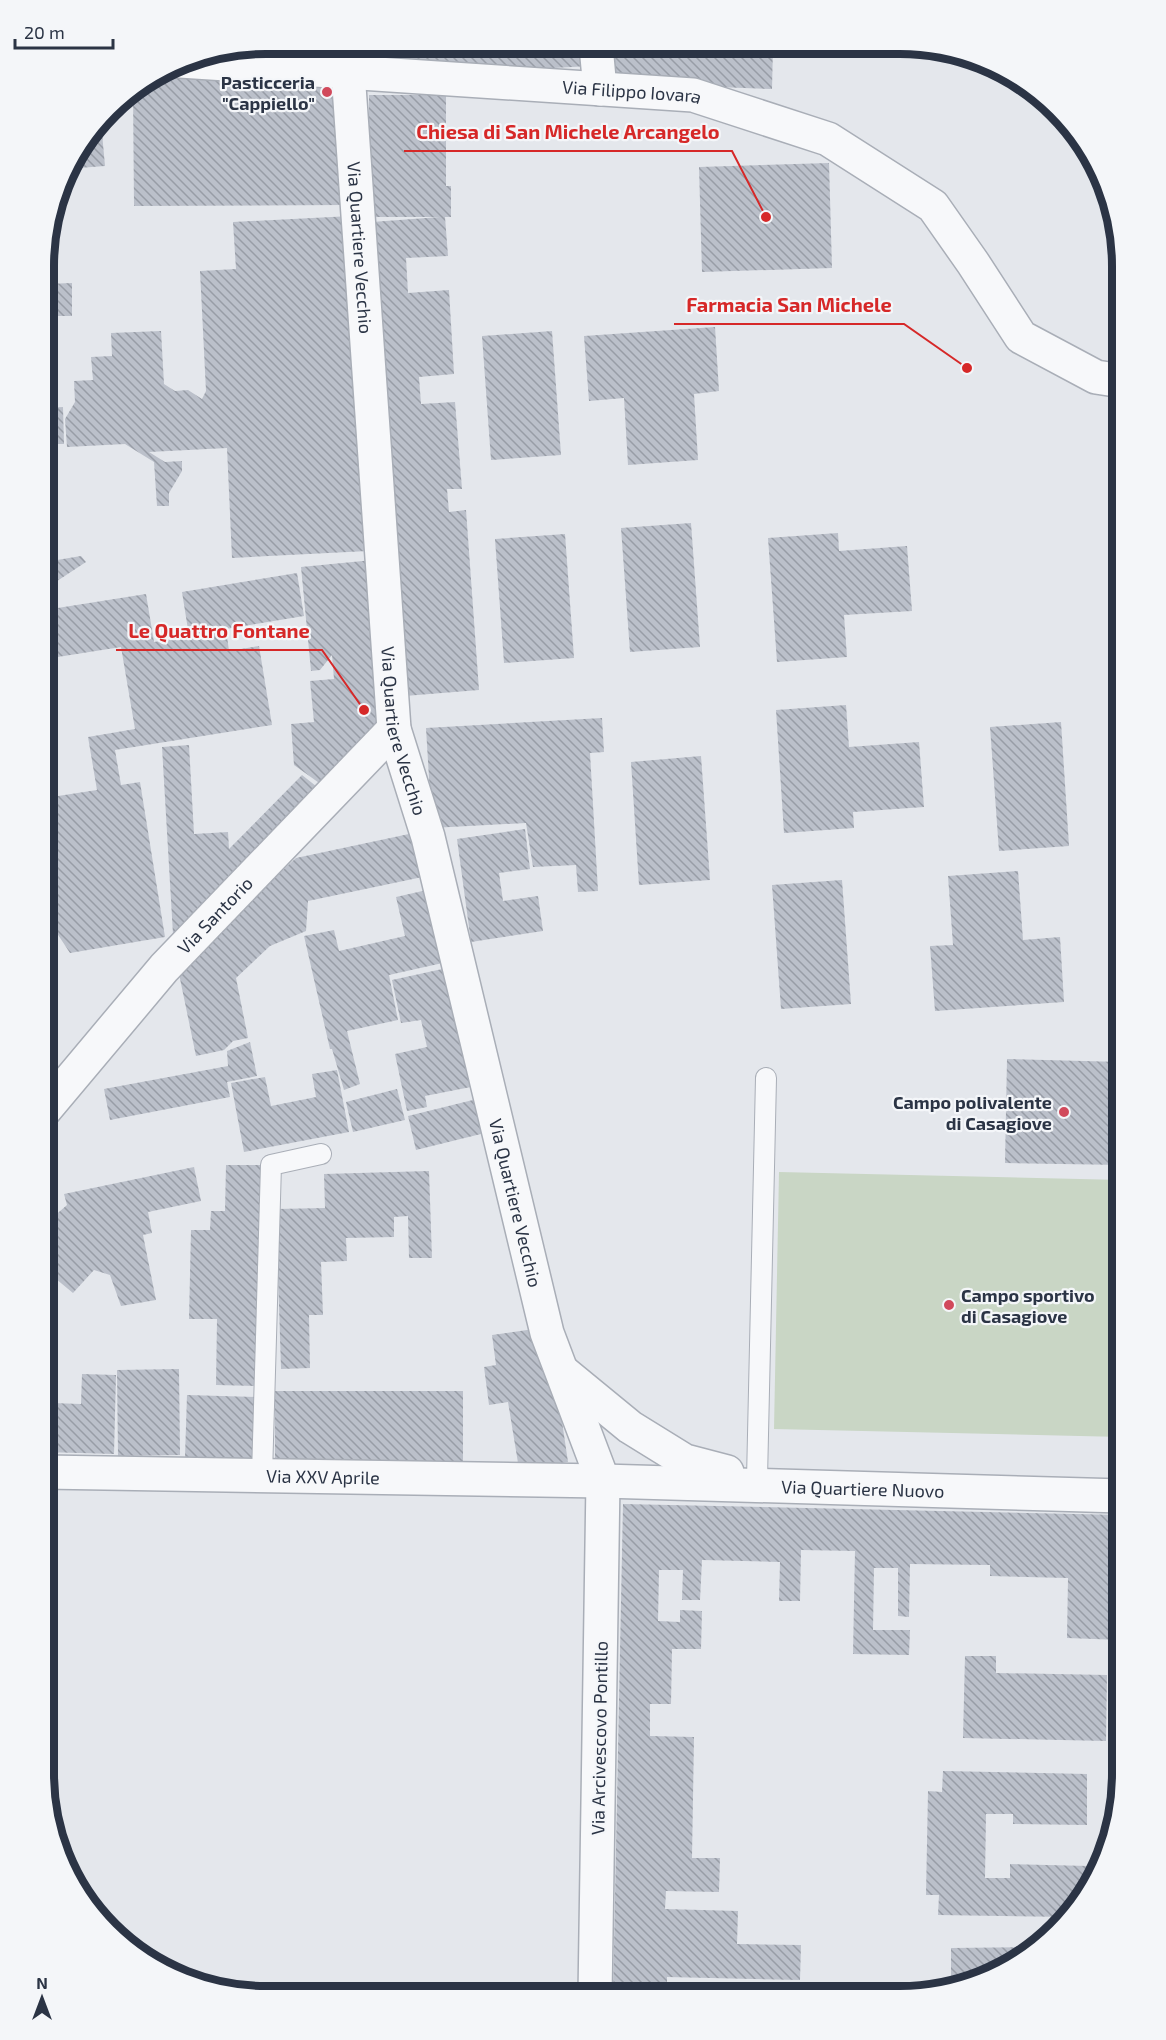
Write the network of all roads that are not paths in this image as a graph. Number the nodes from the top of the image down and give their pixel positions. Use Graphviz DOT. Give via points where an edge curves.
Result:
graph roads {
  1 [pos="597,54"];
  2 [pos="206,63"];
  3 [pos="348,72"];
  4 [pos="600,90"];
  5 [pos="1112,379"];
  6 [pos="394,729"];
  7 [pos="766,1078"];
  8 [pos="54,1099"];
  9 [pos="321,1154"];
  10 [pos="561,1370"];
  11 [pos="54,1472"];
  12 [pos="262,1475"];
  13 [pos="603,1481"];
  14 [pos="772,1483"];
  15 [pos="1112,1496"];
  16 [pos="595,1986"];
  1 -- 4 [label="street"];
  2 -- 3 [label="street, Via Filippo Iovara"];
  3 -- 4 [label="street, Via Filippo Iovara"];
  3 -- 6 [label="street, Via Quartiere Vecchio"];
  4 -- 5 [label="street, Via Filippo Iovara" via="693,95 828,139 933,206 1021,337 1096,377"];
  6 -- 8 [label="street, Via Santorio" via="164,968"];
  6 -- 10 [label="street, Via Quartiere Vecchio" via="428,837 547,1333"];
  7 -- 14 [label="lane"];
  9 -- 12 [label="lane" via="271,1165"];
  10 -- 13 [label="street, Via Quartiere Vecchio"];
  10 -- 14 [label="street, Via Quartiere Vecchio" via="630,1427 685,1461"];
  11 -- 12 [label="street, Via XXV Aprile"];
  12 -- 13 [label="street, Via XXV Aprile"];
  13 -- 14 [label="street, Via Quartiere Nuovo"];
  13 -- 16 [label="street, Via Arcivescovo Pontillo"];
  14 -- 15 [label="street, Via Quartiere Nuovo"];
}
